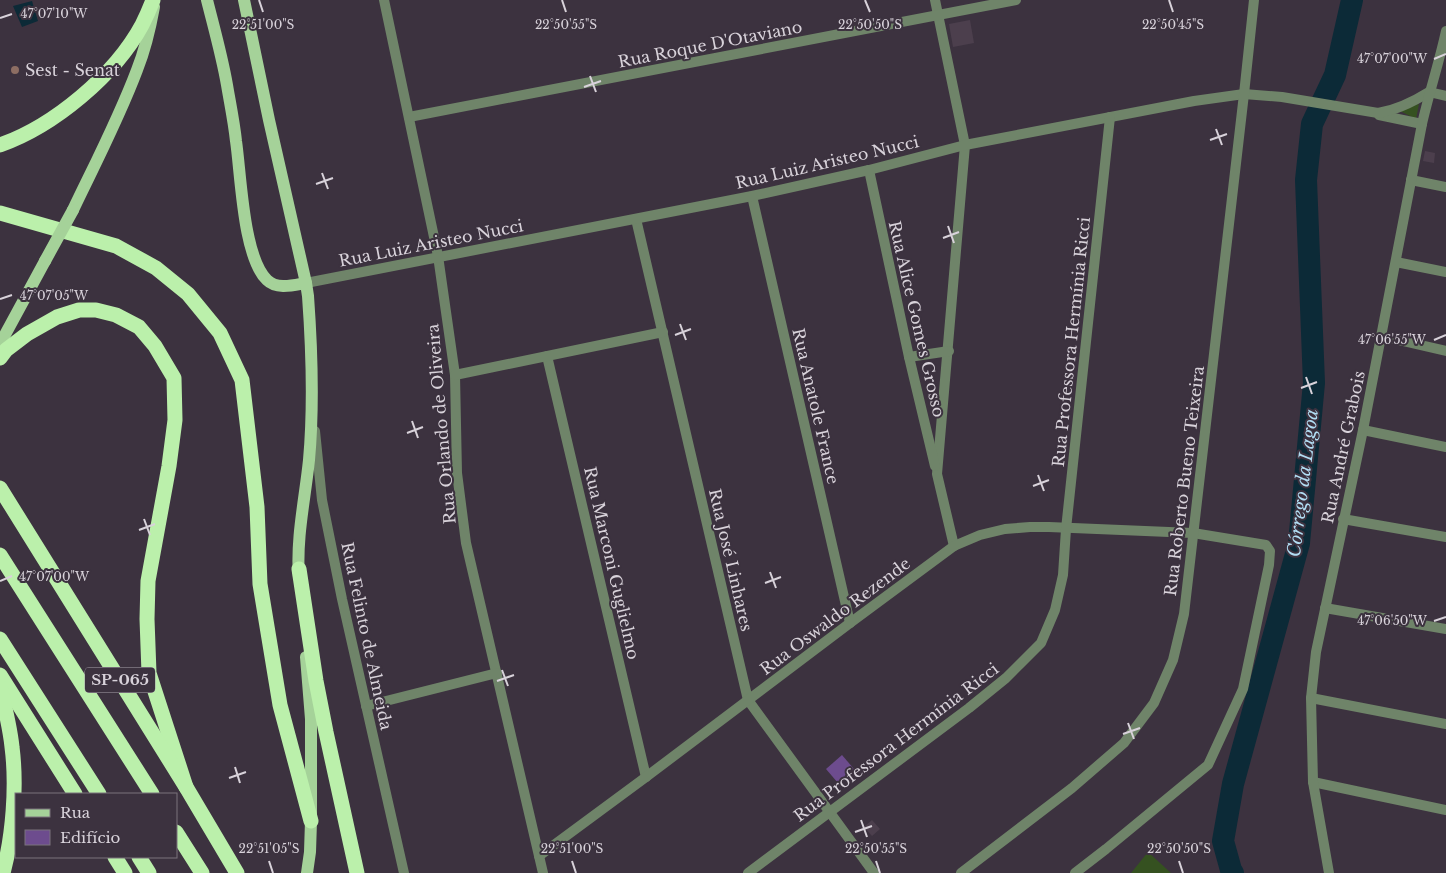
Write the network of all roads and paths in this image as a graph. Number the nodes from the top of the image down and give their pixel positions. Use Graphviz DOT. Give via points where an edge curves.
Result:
graph roads {
  1 [pos="155,0"];
  2 [pos="207,0"];
  3 [pos="244,0"];
  4 [pos="384,0"];
  5 [pos="935,0"];
  6 [pos="1016,0"];
  7 [pos="1254,0"];
  8 [pos="939,16"];
  9 [pos="1446,31"];
  10 [pos="1429,92"];
  11 [pos="1244,94"];
  12 [pos="1446,96"];
  13 [pos="1353,109"];
  14 [pos="409,117"];
  15 [pos="1110,117"];
  16 [pos="1422,124"];
  17 [pos="0,145"];
  18 [pos="965,145"];
  19 [pos="869,170"];
  20 [pos="1411,180"];
  21 [pos="1446,187"];
  22 [pos="752,196"];
  23 [pos="0,213"];
  24 [pos="636,219"];
  25 [pos="438,256"];
  26 [pos="1396,262"];
  27 [pos="1446,272"];
  28 [pos="306,283"];
  29 [pos="663,332"];
  30 [pos="1381,336"];
  31 [pos="0,344"];
  32 [pos="949,351"];
  33 [pos="1446,351"];
  34 [pos="548,356"];
  35 [pos="909,356"];
  36 [pos="0,358"];
  37 [pos="455,375"];
  38 [pos="312,403"];
  39 [pos="1363,430"];
  40 [pos="1446,447"];
  41 [pos="937,474"];
  42 [pos="0,488"];
  43 [pos="1343,519"];
  44 [pos="1066,529"];
  45 [pos="1193,533"];
  46 [pos="1446,537"];
  47 [pos="954,546"];
  48 [pos="0,555"];
  49 [pos="298,569"];
  50 [pos="1325,608"];
  51 [pos="850,623"];
  52 [pos="1446,629"];
  53 [pos="0,639"];
  54 [pos="497,674"];
  55 [pos="0,675"];
  56 [pos="0,687"];
  57 [pos="1311,698"];
  58 [pos="748,700"];
  59 [pos="366,706"];
  60 [pos="1446,724"];
  61 [pos="646,777"];
  62 [pos="1313,782"];
  63 [pos="186,787"];
  64 [pos="74,793"];
  65 [pos="98,793"];
  66 [pos="151,793"];
  67 [pos="1446,810"];
  68 [pos="829,812"];
  69 [pos="311,821"];
  70 [pos="178,835"];
  71 [pos="539,856"];
  72 [pos="116,858"];
  73 [pos="140,858"];
  74 [pos="3,873"];
  75 [pos="125,873"];
  76 [pos="149,873"];
  77 [pos="202,873"];
  78 [pos="237,873"];
  79 [pos="307,873"];
  80 [pos="357,873"];
  81 [pos="404,873"];
  82 [pos="543,873"];
  83 [pos="748,873"];
  84 [pos="874,873"];
  85 [pos="961,873"];
  86 [pos="1075,873"];
  87 [pos="1329,873"];
  1 -- 17 [label="highway" via="123,53 92,88 44,124"];
  1 -- 31 [label="main road, bridge" via="138,70 109,137"];
  2 -- 28 [label="main road" via="227,82 244,212 254,259 268,282 280,286"];
  3 -- 28 [label="main road"];
  4 -- 14 [label="street, Rua Orlando de Oliveira"];
  5 -- 8 [label="street"];
  6 -- 8 [label="street, Rua Roque D'Otaviano"];
  7 -- 11 [label="street, Rua Roberto Bueno Teixeira"];
  8 -- 14 [label="street, Rua Roque D'Otaviano"];
  8 -- 18 [label="street"];
  9 -- 10 [label="street, Rua André Grabois"];
  10 -- 12 [label="street"];
  10 -- 13 [label="street, Rua Luiz Aristeo Nucci" via="1389,111 1378,113"];
  10 -- 16 [label="street, Rua André Grabois"];
  11 -- 13 [label="street, Rua Luiz Aristeo Nucci"];
  11 -- 15 [label="street, Rua Luiz Aristeo Nucci"];
  11 -- 45 [label="street, Rua Roberto Bueno Teixeira"];
  13 -- 16 [label="street, Rua Luiz Aristeo Nucci"];
  14 -- 25 [label="street, Rua Orlando de Oliveira"];
  15 -- 18 [label="street, Rua Luiz Aristeo Nucci"];
  15 -- 44 [label="street, Rua Professora Hermínia Ricci"];
  16 -- 20 [label="street, Rua André Grabois"];
  18 -- 19 [label="street, Rua Luiz Aristeo Nucci"];
  18 -- 32 [label="street"];
  19 -- 22 [label="street, Rua Luiz Aristeo Nucci"];
  19 -- 35 [label="street, Rua Alice Gomes Grosso"];
  20 -- 21 [label="street"];
  20 -- 26 [label="street, Rua André Grabois"];
  22 -- 24 [label="street, Rua Luiz Aristeo Nucci"];
  22 -- 51 [label="street, Rua Anatole France"];
  23 -- 69 [label="highway" via="116,246 156,268 188,294 220,334 242,380 257,507 260,584 280,705"];
  24 -- 25 [label="street, Rua Luiz Aristeo Nucci"];
  24 -- 29 [label="street, Rua José Linhares"];
  25 -- 28 [label="street, Rua Luiz Aristeo Nucci"];
  25 -- 37 [label="street, Rua Orlando de Oliveira"];
  26 -- 27 [label="street"];
  26 -- 30 [label="street, Rua André Grabois"];
  28 -- 38 [label="main road"];
  29 -- 34 [label="street"];
  29 -- 58 [label="street, Rua José Linhares"];
  30 -- 33 [label="street"];
  30 -- 39 [label="street, Rua André Grabois"];
  32 -- 35 [label="street"];
  32 -- 41 [label="street"];
  34 -- 37 [label="street"];
  34 -- 61 [label="street, Rua Marconi Guglielmo"];
  35 -- 41 [label="street, Rua Alice Gomes Grosso"];
  36 -- 63 [label="highway" via="27,334 57,317 79,310 96,310 116,315 139,327 174,378 174,429 148,581 147,619 149,673"];
  37 -- 54 [label="street, Rua Orlando de Oliveira" via="457,473 466,543"];
  38 -- 49 [label="main road"];
  38 -- 59 [label="street, Rua Felinto de Almeida" via="322,500"];
  39 -- 40 [label="street"];
  39 -- 43 [label="street, Rua André Grabois"];
  41 -- 47 [label="street, Rua Alice Gomes Grosso"];
  42 -- 63 [label="highway, SP-065"];
  43 -- 46 [label="street"];
  43 -- 50 [label="street, Rua André Grabois"];
  44 -- 45 [label="street, Rua Oswaldo Rezende"];
  44 -- 47 [label="street, Rua Oswaldo Rezende" via="1030,527 1005,530 980,535"];
  44 -- 68 [label="street, Rua Professora Hermínia Ricci" via="1063,575 1055,610 1041,643 970,708"];
  45 -- 85 [label="street, Rua Roberto Bueno Teixeira" via="1184,614 1173,660 1154,703 1124,743 1072,788"];
  45 -- 86 [label="street, Rua Oswaldo Rezende" via="1266,545 1270,552 1243,688 1208,765"];
  47 -- 51 [label="street, Rua Oswaldo Rezende"];
  48 -- 66 [label="highway, SP-065"];
  49 -- 69 [label="main road" via="311,719"];
  49 -- 80 [label="highway" via="322,715"];
  50 -- 52 [label="street"];
  50 -- 57 [label="street, Rua André Grabois"];
  51 -- 58 [label="street, Rua Oswaldo Rezende"];
  53 -- 65 [label="highway"];
  54 -- 59 [label="street"];
  54 -- 71 [label="street, Rua Orlando de Oliveira"];
  55 -- 64 [label="highway"];
  56 -- 74 [label="highway" via="13,749 14,779 11,828"];
  57 -- 60 [label="street"];
  57 -- 62 [label="street, Rua André Grabois"];
  58 -- 61 [label="street, Rua Oswaldo Rezende"];
  58 -- 68 [label="street, Rua José Linhares"];
  59 -- 81 [label="street, Rua Felinto de Almeida"];
  61 -- 71 [label="street, Rua Oswaldo Rezende"];
  62 -- 67 [label="street"];
  62 -- 87 [label="street, Rua André Grabois"];
  63 -- 78 [label="highway, SP-065"];
  68 -- 83 [label="street, Rua Professora Hermínia Ricci"];
  68 -- 84 [label="street, Rua José Linhares"];
  69 -- 79 [label="main road"];
  70 -- 77 [label="highway"];
  71 -- 82 [label="street, Rua Orlando de Oliveira"];
  72 -- 75 [label="highway"];
  73 -- 76 [label="highway"];
}
